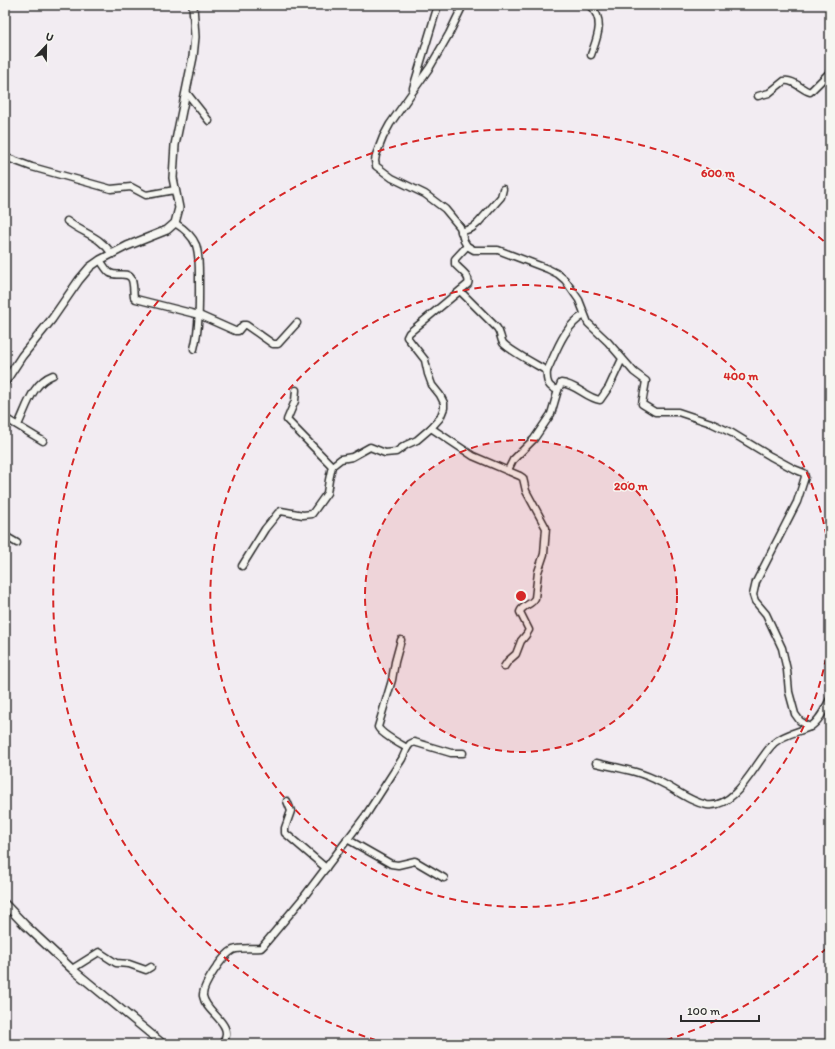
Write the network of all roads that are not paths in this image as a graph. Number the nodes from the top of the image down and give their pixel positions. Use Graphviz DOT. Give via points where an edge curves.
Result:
graph roads {
  1 [pos="193,5"];
  2 [pos="438,5"];
  3 [pos="463,5"];
  4 [pos="589,5"];
  5 [pos="591,55"];
  6 [pos="830,72"];
  7 [pos="186,92"];
  8 [pos="411,95"];
  9 [pos="758,96"];
  10 [pos="209,121"];
  11 [pos="5,157"];
  12 [pos="503,189"];
  13 [pos="175,190"];
  14 [pos="67,221"];
  15 [pos="175,223"];
  16 [pos="462,232"];
  17 [pos="467,246"];
  18 [pos="112,254"];
  19 [pos="100,260"];
  20 [pos="460,291"];
  21 [pos="199,315"];
  22 [pos="584,315"];
  23 [pos="297,323"];
  24 [pos="194,349"];
  25 [pos="622,359"];
  26 [pos="547,371"];
  27 [pos="53,375"];
  28 [pos="5,382"];
  29 [pos="296,390"];
  30 [pos="558,390"];
  31 [pos="5,418"];
  32 [pos="18,425"];
  33 [pos="431,428"];
  34 [pos="43,441"];
  35 [pos="332,466"];
  36 [pos="508,470"];
  37 [pos="5,536"];
  38 [pos="17,543"];
  39 [pos="242,566"];
  40 [pos="401,640"];
  41 [pos="504,667"];
  42 [pos="830,699"];
  43 [pos="810,727"];
  44 [pos="407,748"];
  45 [pos="463,753"];
  46 [pos="596,763"];
  47 [pos="287,801"];
  48 [pos="347,839"];
  49 [pos="326,868"];
  50 [pos="444,878"];
  51 [pos="5,904"];
  52 [pos="151,967"];
  53 [pos="72,969"];
  54 [pos="159,1043"];
  55 [pos="222,1044"];
  1 -- 7 [label="street" via="196,37"];
  2 -- 8 [label="street"];
  3 -- 8 [label="street" via="444,42"];
  4 -- 5 [label="street" via="600,24"];
  6 -- 9 [label="street" via="810,92 792,82 784,81 769,93"];
  7 -- 10 [label="street"];
  7 -- 13 [label="street" via="177,127 173,178"];
  8 -- 16 [label="street" via="383,137 376,155 376,166 392,178 435,200 456,221"];
  11 -- 13 [label="street" via="111,189 130,187 146,195"];
  12 -- 16 [label="street" via="501,197 478,223"];
  13 -- 15 [label="street" via="179,208"];
  14 -- 18 [label="street" via="78,230 98,238"];
  15 -- 18 [label="street" via="167,230"];
  15 -- 21 [label="street" via="190,235 196,244 199,260"];
  16 -- 17 [label="street"];
  17 -- 20 [label="street" via="455,259 455,264 469,280"];
  17 -- 22 [label="street" via="474,250 498,250 558,274 578,300"];
  18 -- 19 [label="street"];
  19 -- 21 [label="street" via="110,272 130,277 136,299"];
  19 -- 28 [label="street" via="85,272"];
  20 -- 26 [label="street" via="497,328 500,338 507,346"];
  20 -- 33 [label="street" via="409,332 407,337 425,360 432,385 444,403 440,418"];
  21 -- 23 [label="street" via="235,331 246,325 276,345"];
  21 -- 24 [label="street"];
  22 -- 25 [label="street" via="588,324"];
  22 -- 26 [label="street" via="573,323 564,336"];
  25 -- 30 [label="street" via="600,400 567,384 561,383"];
  25 -- 43 [label="street" via="646,381 642,404 655,412 678,412 732,432 805,474 797,502 756,582 753,595 766,614 782,648 795,714 800,721"];
  26 -- 30 [label="street" via="548,384"];
  27 -- 32 [label="street" via="35,389"];
  29 -- 35 [label="street" via="295,401 287,420"];
  30 -- 36 [label="street" via="551,414 534,439 513,460"];
  31 -- 32 [label="street"];
  32 -- 34 [label="street"];
  33 -- 35 [label="street" via="396,452 385,453 370,447 352,457 341,459"];
  33 -- 36 [label="street" via="474,456"];
  35 -- 39 [label="street" via="327,493 312,514 303,516 281,511 278,513"];
  36 -- 41 [label="street" via="523,478 526,491 546,531 535,598 520,612 529,630 521,640 516,654"];
  37 -- 38 [label="street"];
  40 -- 44 [label="street" via="378,729"];
  42 -- 43 [label="street" via="818,721"];
  43 -- 46 [label="street" via="776,742 741,786 724,801 714,805 696,802 638,772"];
  44 -- 45 [label="street" via="414,742 451,753"];
  44 -- 48 [label="street" via="366,815"];
  47 -- 49 [label="street" via="291,811 285,833"];
  48 -- 49 [label="street"];
  48 -- 50 [label="street" via="391,864 415,861"];
  49 -- 55 [label="street" via="261,948 233,950 224,957 214,972 203,996 225,1029 227,1035"];
  51 -- 53 [label="street"];
  52 -- 53 [label="street" via="146,970 116,963 100,952"];
  53 -- 54 [label="street"];
}
